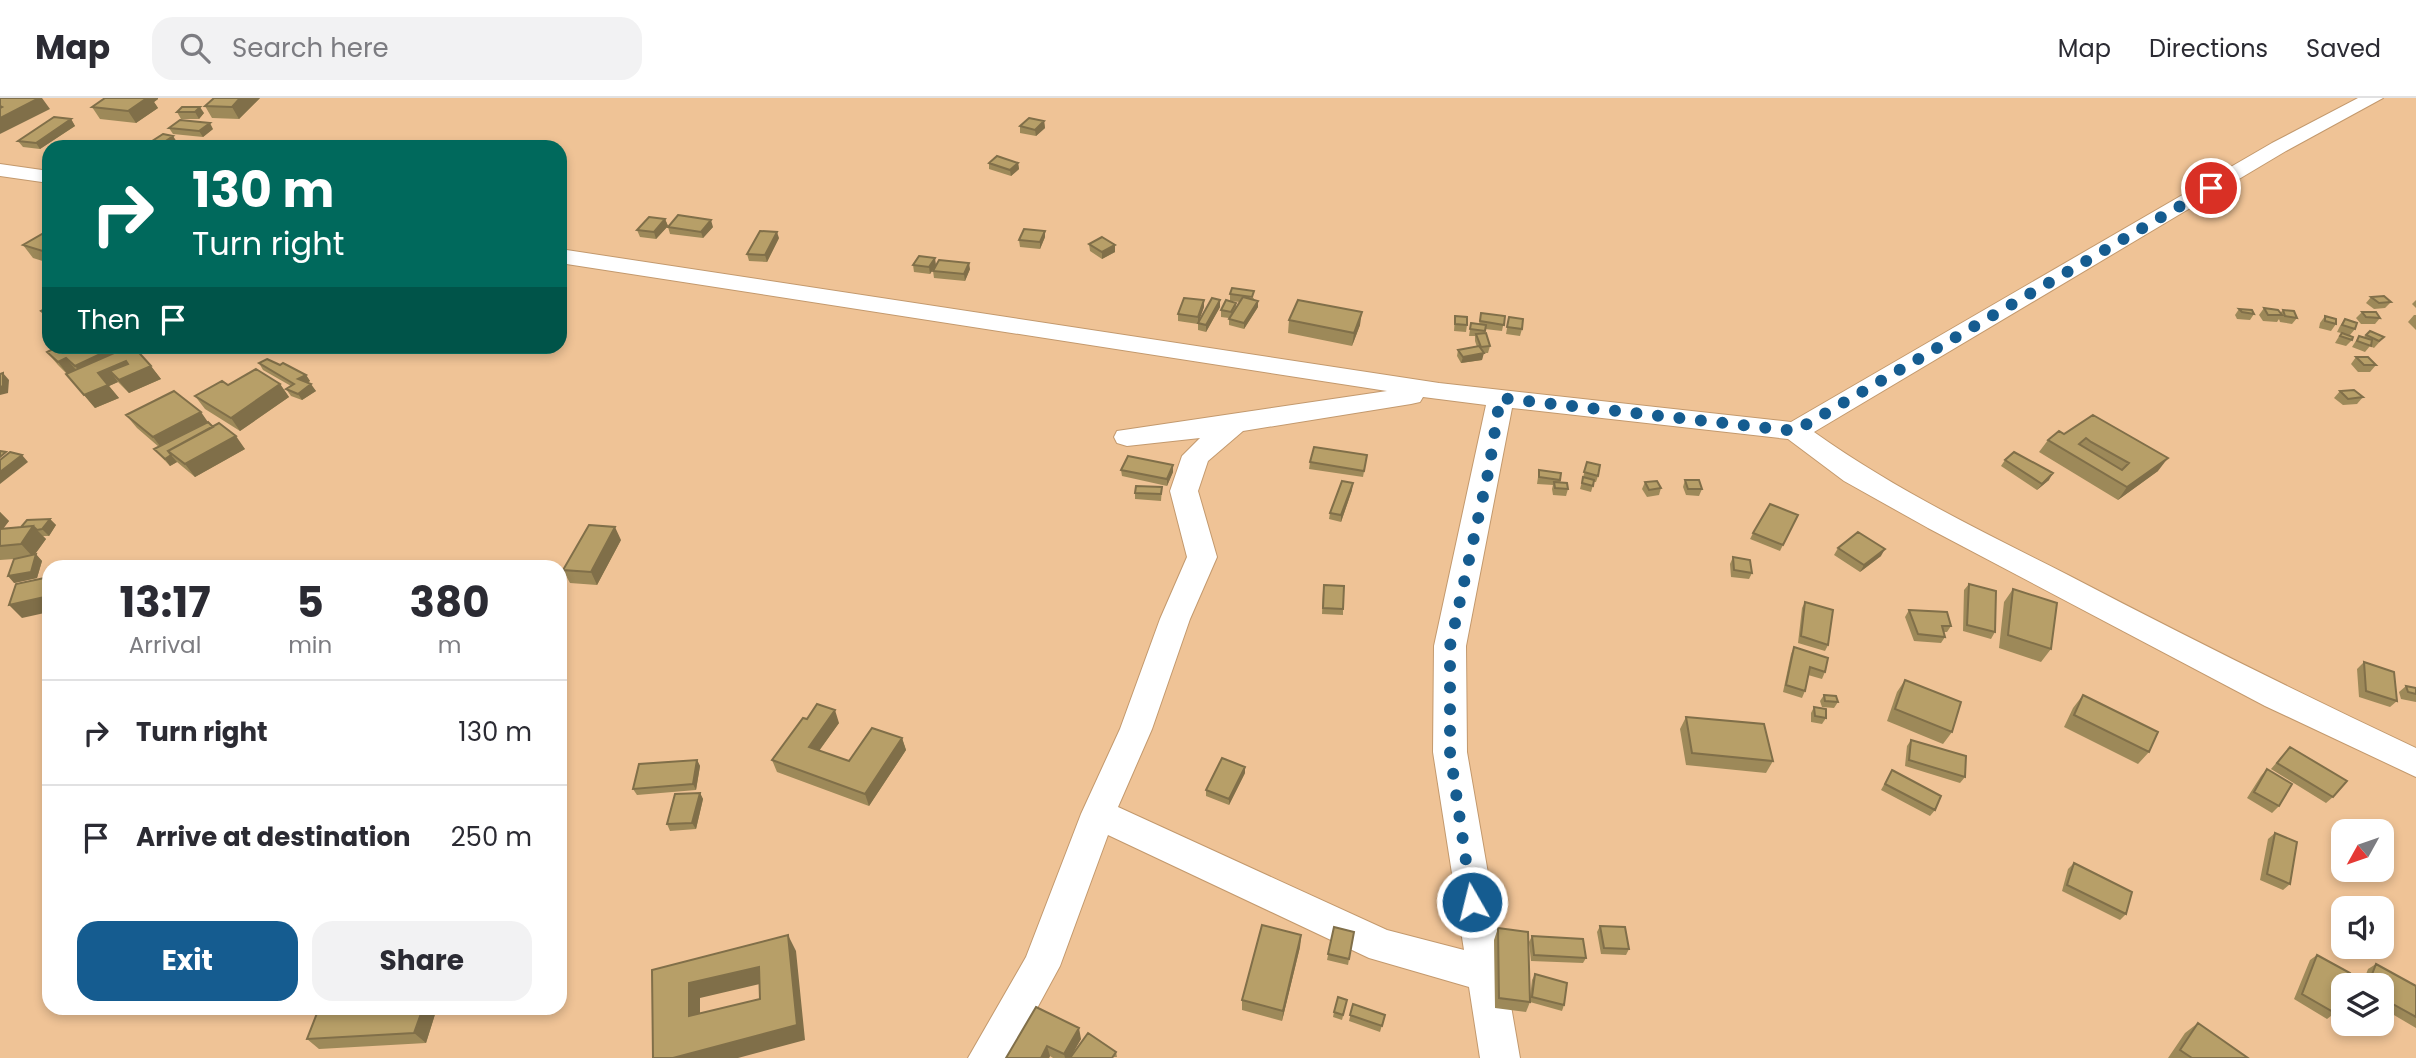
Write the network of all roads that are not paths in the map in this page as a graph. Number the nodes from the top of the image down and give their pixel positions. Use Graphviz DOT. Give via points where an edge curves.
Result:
graph roads {
  1 [pos="2373,98"];
  2 [pos="0,170"];
  3 [pos="42,176"];
  4 [pos="567,257"];
  5 [pos="1439,391"];
  6 [pos="1500,398"];
  7 [pos="1234,425"];
  8 [pos="1795,431"];
  9 [pos="1128,437"];
  10 [pos="2416,763"];
  11 [pos="1098,814"];
  12 [pos="1486,974"];
  13 [pos="988,1058"];
  14 [pos="1500,1058"];
  1 -- 8 [label="street" via="2279,147"];
  2 -- 3 [label="street"];
  4 -- 5 [label="street"];
  5 -- 6 [label="street"];
  5 -- 7 [label="street"];
  6 -- 8 [label="street"];
  6 -- 12 [label="street" via="1450,646 1450,752"];
  7 -- 9 [label="street"];
  7 -- 11 [label="street" via="1196,456 1184,491 1202,557"];
  8 -- 10 [label="street" via="1854,474 1938,521 2276,698"];
  11 -- 12 [label="street" via="1382,946"];
  11 -- 13 [label="street" via="1041,965"];
  12 -- 14 [label="street"];
}
